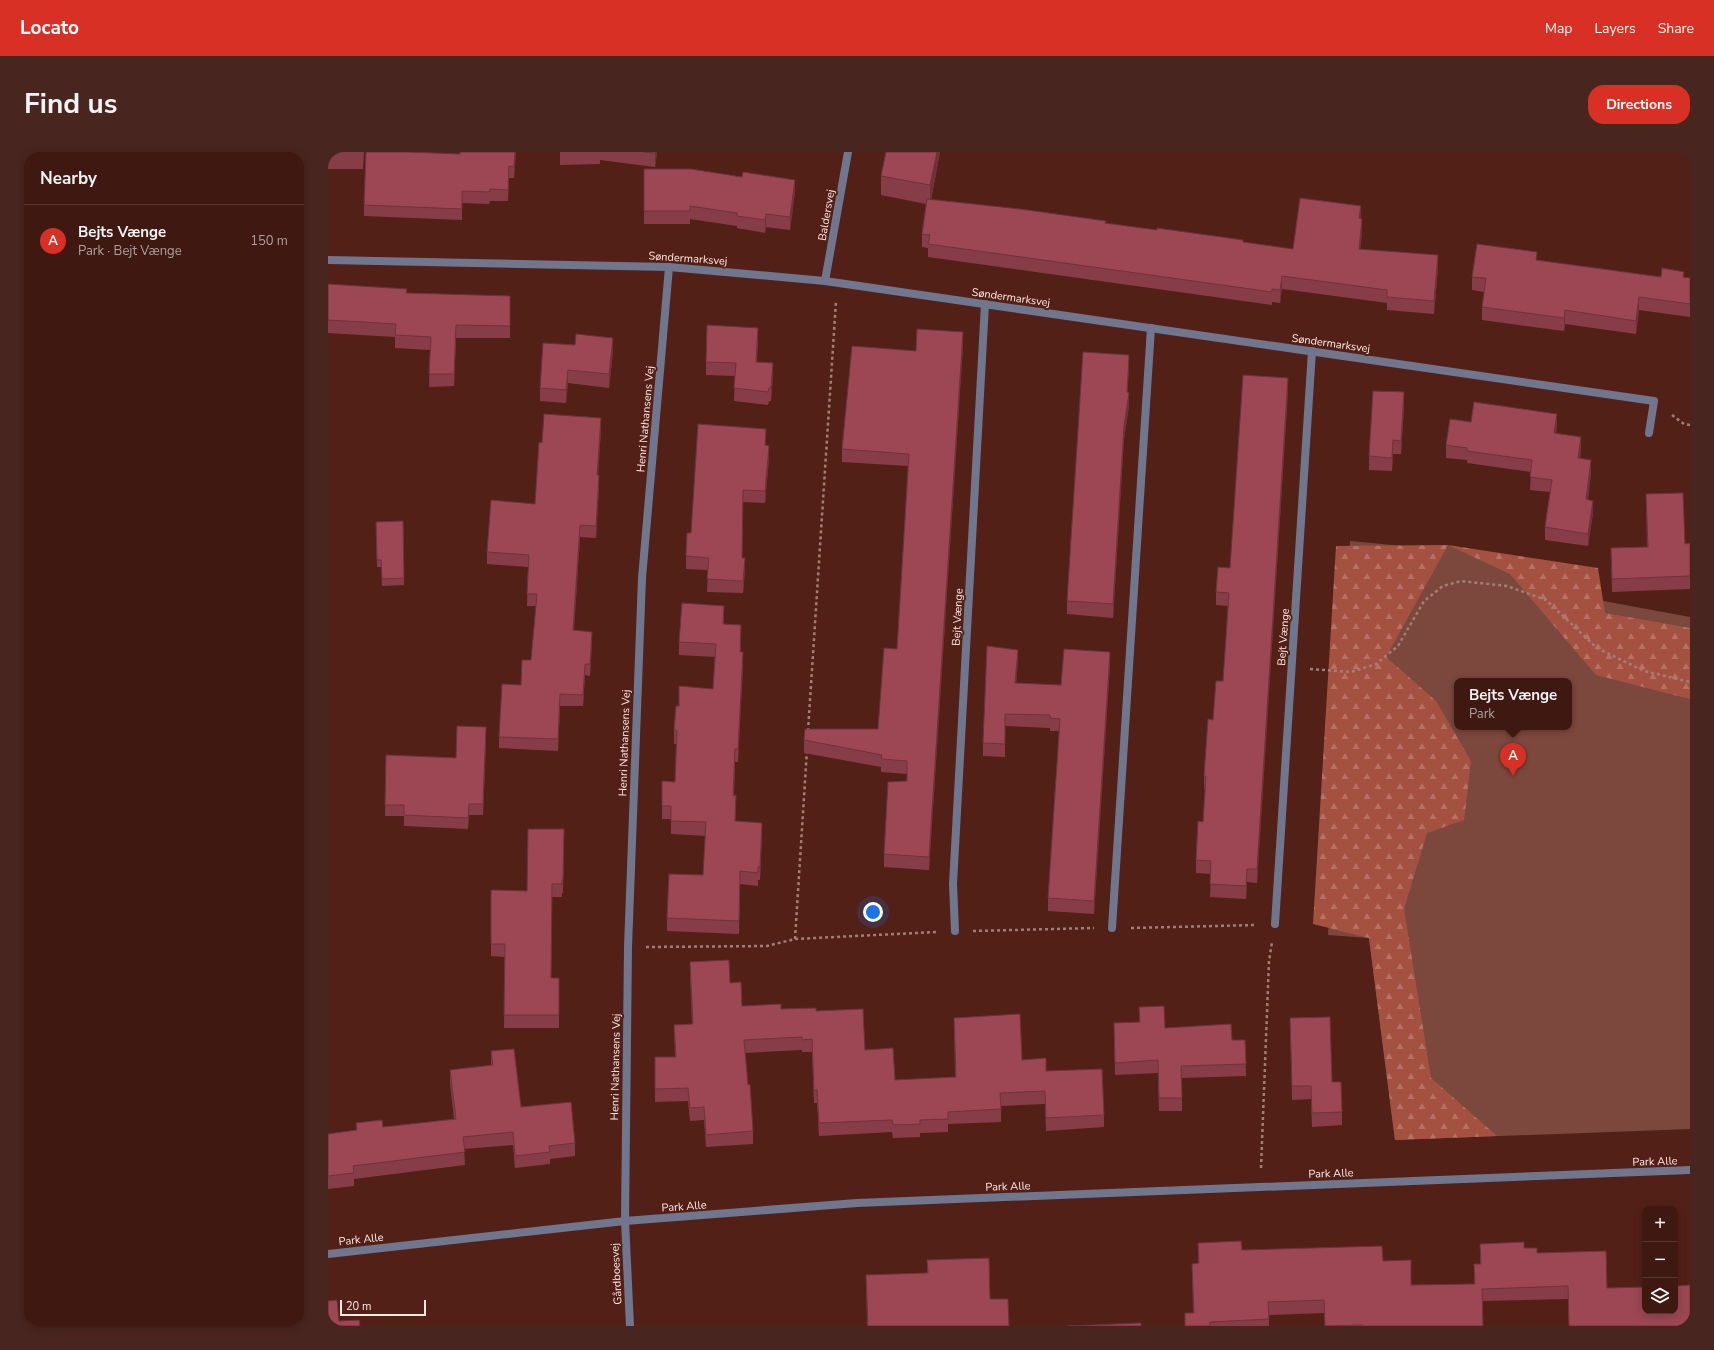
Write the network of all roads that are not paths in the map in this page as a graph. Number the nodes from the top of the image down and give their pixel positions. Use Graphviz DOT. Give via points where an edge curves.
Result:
graph roads {
  1 [pos="848,152"];
  2 [pos="328,260"];
  3 [pos="670,267"];
  4 [pos="825,281"];
  5 [pos="986,304"];
  6 [pos="1150,328"];
  7 [pos="1312,351"];
  8 [pos="1649,433"];
  9 [pos="1275,924"];
  10 [pos="1112,928"];
  11 [pos="955,931"];
  12 [pos="1690,1170"];
  13 [pos="625,1221"];
  14 [pos="328,1254"];
  15 [pos="630,1326"];
  1 -- 4 [label="street, Baldersvej"];
  2 -- 3 [label="street, Søndermarksvej"];
  3 -- 4 [label="street, Søndermarksvej"];
  3 -- 13 [label="street, Henri Nathansens Vej" via="642,578 628,947"];
  4 -- 5 [label="street, Søndermarksvej"];
  5 -- 6 [label="street, Søndermarksvej"];
  5 -- 11 [label="street, Bejt Vænge" via="953,884"];
  6 -- 7 [label="street, Søndermarksvej"];
  6 -- 10 [label="street"];
  7 -- 8 [label="street, Søndermarksvej" via="1654,401"];
  7 -- 9 [label="street, Bejt Vænge"];
  12 -- 13 [label="street, Park Alle" via="857,1203"];
  13 -- 14 [label="street, Park Alle"];
  13 -- 15 [label="street, Gårdboesvej"];
}
